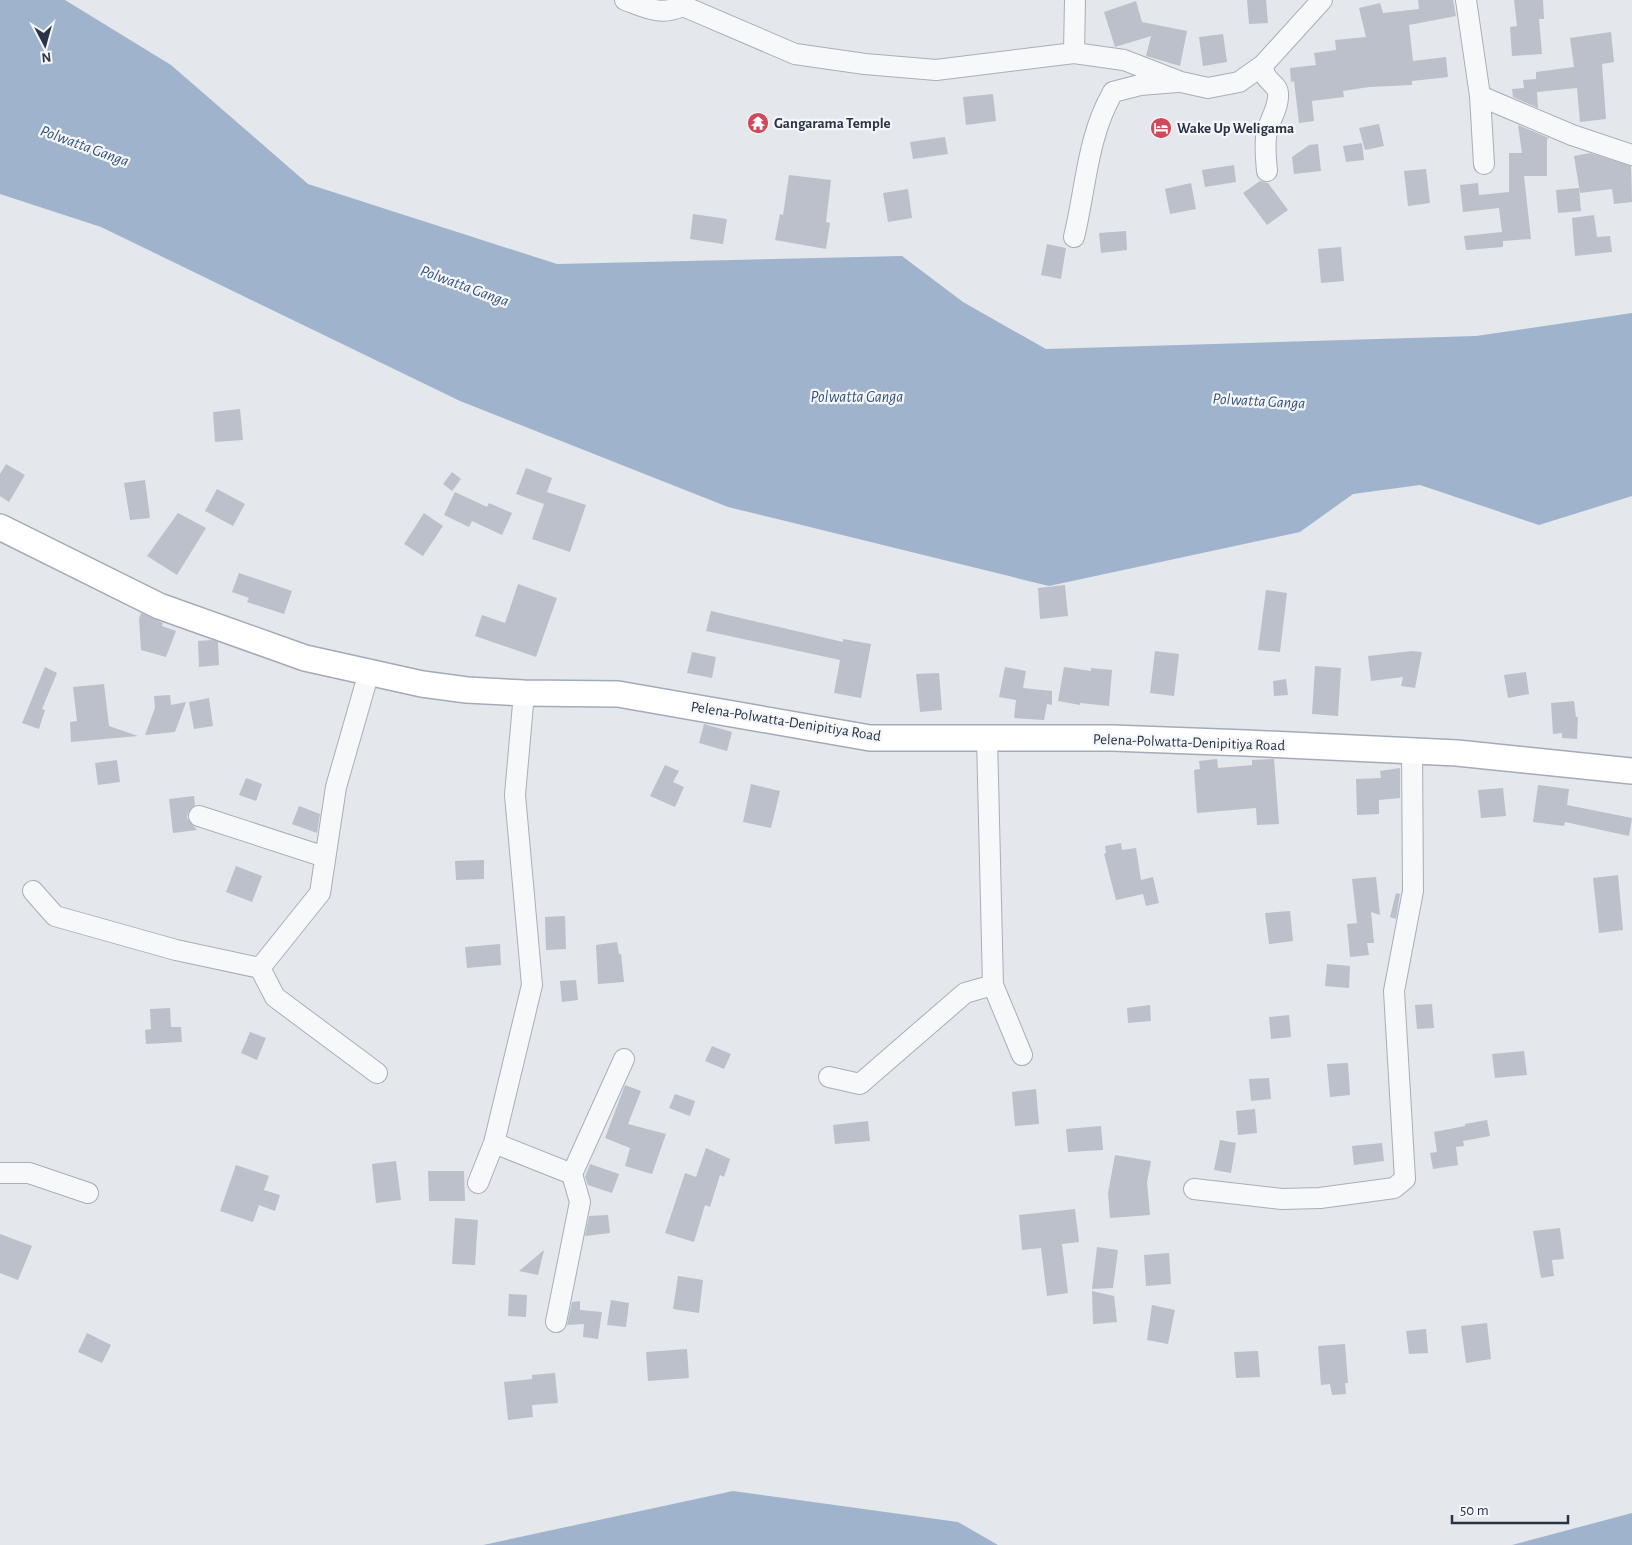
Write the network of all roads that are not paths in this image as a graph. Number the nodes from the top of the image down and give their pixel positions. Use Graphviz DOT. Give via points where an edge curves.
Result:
graph roads {
  1 [pos="625,0"];
  2 [pos="1075,0"];
  3 [pos="1322,0"];
  4 [pos="1466,0"];
  5 [pos="683,3"];
  6 [pos="1074,53"];
  7 [pos="1263,65"];
  8 [pos="1181,82"];
  9 [pos="1480,96"];
  10 [pos="1632,155"];
  11 [pos="1484,164"];
  12 [pos="1266,171"];
  13 [pos="1074,237"];
  14 [pos="0,527"];
  15 [pos="369,672"];
  16 [pos="524,693"];
  17 [pos="986,738"];
  18 [pos="1412,751"];
  19 [pos="1632,771"];
  20 [pos="199,816"];
  21 [pos="325,857"];
  22 [pos="33,891"];
  23 [pos="260,968"];
  24 [pos="993,985"];
  25 [pos="1022,1055"];
  26 [pos="624,1059"];
  27 [pos="377,1073"];
  28 [pos="829,1077"];
  29 [pos="494,1144"];
  30 [pos="0,1174"];
  31 [pos="572,1174"];
  32 [pos="478,1183"];
  33 [pos="1194,1189"];
  34 [pos="88,1193"];
  35 [pos="556,1322"];
  1 -- 5 [label="street" via="659,12 671,11"];
  2 -- 6 [label="street"];
  3 -- 7 [label="street"];
  4 -- 9 [label="street"];
  5 -- 6 [label="street" via="795,54 865,64 936,70"];
  6 -- 8 [label="street" via="1124,60"];
  7 -- 8 [label="street" via="1239,82 1208,88"];
  7 -- 12 [label="street" via="1267,81 1277,87 1278,92 1278,102 1266,133"];
  8 -- 13 [label="street" via="1140,85 1113,92 1087,159 1083,199"];
  9 -- 10 [label="street" via="1572,135"];
  9 -- 11 [label="street"];
  14 -- 15 [label="main road, Pelena-Polwatta-Denipitiya Road" via="159,606 306,658"];
  15 -- 16 [label="main road, Pelena-Polwatta-Denipitiya Road" via="422,684"];
  15 -- 21 [label="street" via="336,787"];
  16 -- 17 [label="main road, Pelena-Polwatta-Denipitiya Road" via="618,694 870,738"];
  16 -- 29 [label="street" via="515,795 532,985"];
  17 -- 18 [label="main road, Pelena-Polwatta-Denipitiya Road" via="1112,738"];
  17 -- 24 [label="street"];
  18 -- 19 [label="main road, Pelena-Polwatta-Denipitiya Road"];
  18 -- 33 [label="street" via="1412,891 1394,991 1405,1179 1394,1188 1320,1198 1282,1199"];
  20 -- 21 [label="street"];
  21 -- 23 [label="street" via="320,893"];
  22 -- 23 [label="street" via="55,916 176,950"];
  23 -- 27 [label="street" via="275,997"];
  24 -- 25 [label="street"];
  24 -- 28 [label="street" via="965,993 860,1084"];
  26 -- 31 [label="street"];
  29 -- 31 [label="street"];
  29 -- 32 [label="street"];
  30 -- 34 [label="street" via="30,1173"];
  31 -- 35 [label="street" via="580,1202"];
}
